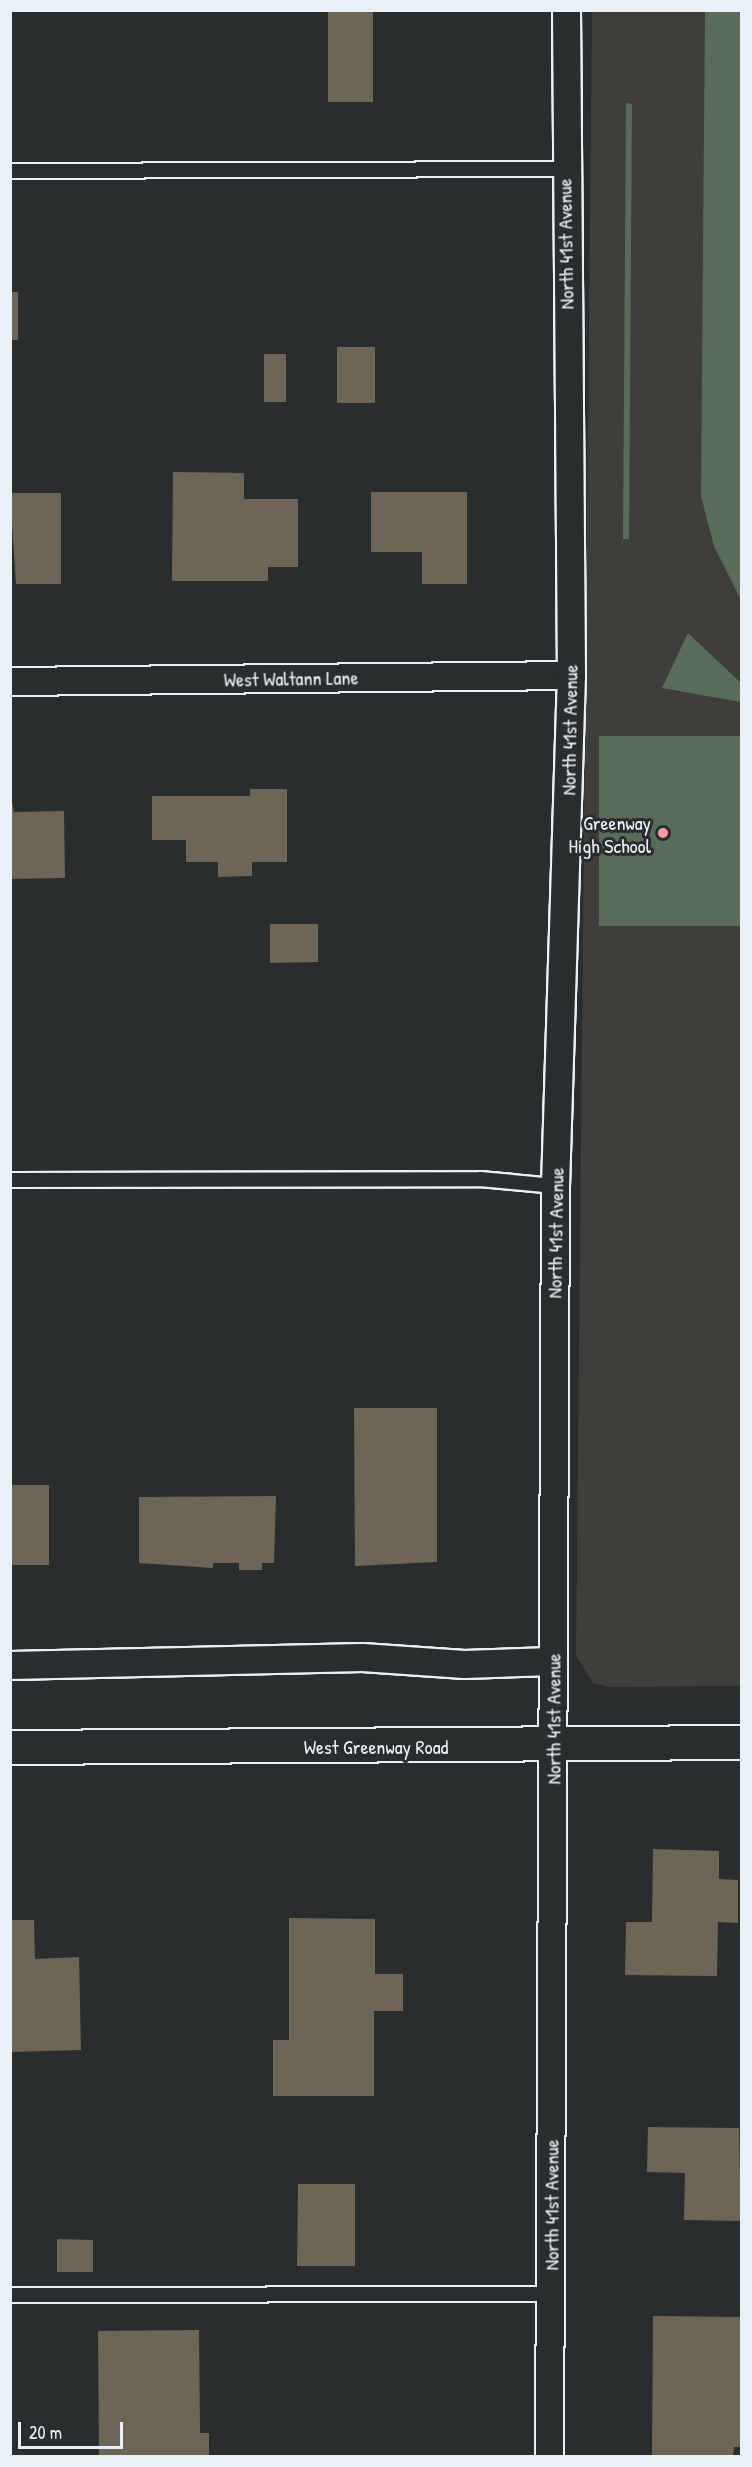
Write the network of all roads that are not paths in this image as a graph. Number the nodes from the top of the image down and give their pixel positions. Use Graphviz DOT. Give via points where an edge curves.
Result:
graph roads {
  1 [pos="566,10"];
  2 [pos="564,169"];
  3 [pos="10,171"];
  4 [pos="571,675"];
  5 [pos="10,681"];
  6 [pos="10,1180"];
  7 [pos="555,1186"];
  8 [pos="552,1661"];
  9 [pos="10,1665"];
  10 [pos="741,1742"];
  11 [pos="553,1746"];
  12 [pos="10,1748"];
  13 [pos="550,2294"];
  14 [pos="10,2295"];
  15 [pos="549,2457"];
  1 -- 2 [label="street, North 41st Avenue"];
  2 -- 3 [label="lane"];
  2 -- 4 [label="street, North 41st Avenue"];
  4 -- 5 [label="street, West Waltann Lane"];
  4 -- 7 [label="street, North 41st Avenue"];
  6 -- 7 [label="lane" via="480,1179"];
  7 -- 8 [label="street, North 41st Avenue"];
  8 -- 9 [label="street" via="464,1664 362,1657"];
  8 -- 11 [label="street, North 41st Avenue"];
  10 -- 11 [label="main road, West Greenway Road"];
  11 -- 12 [label="main road, West Greenway Road"];
  11 -- 13 [label="street, North 41st Avenue"];
  13 -- 14 [label="lane"];
  13 -- 15 [label="street, North 41st Avenue"];
}
